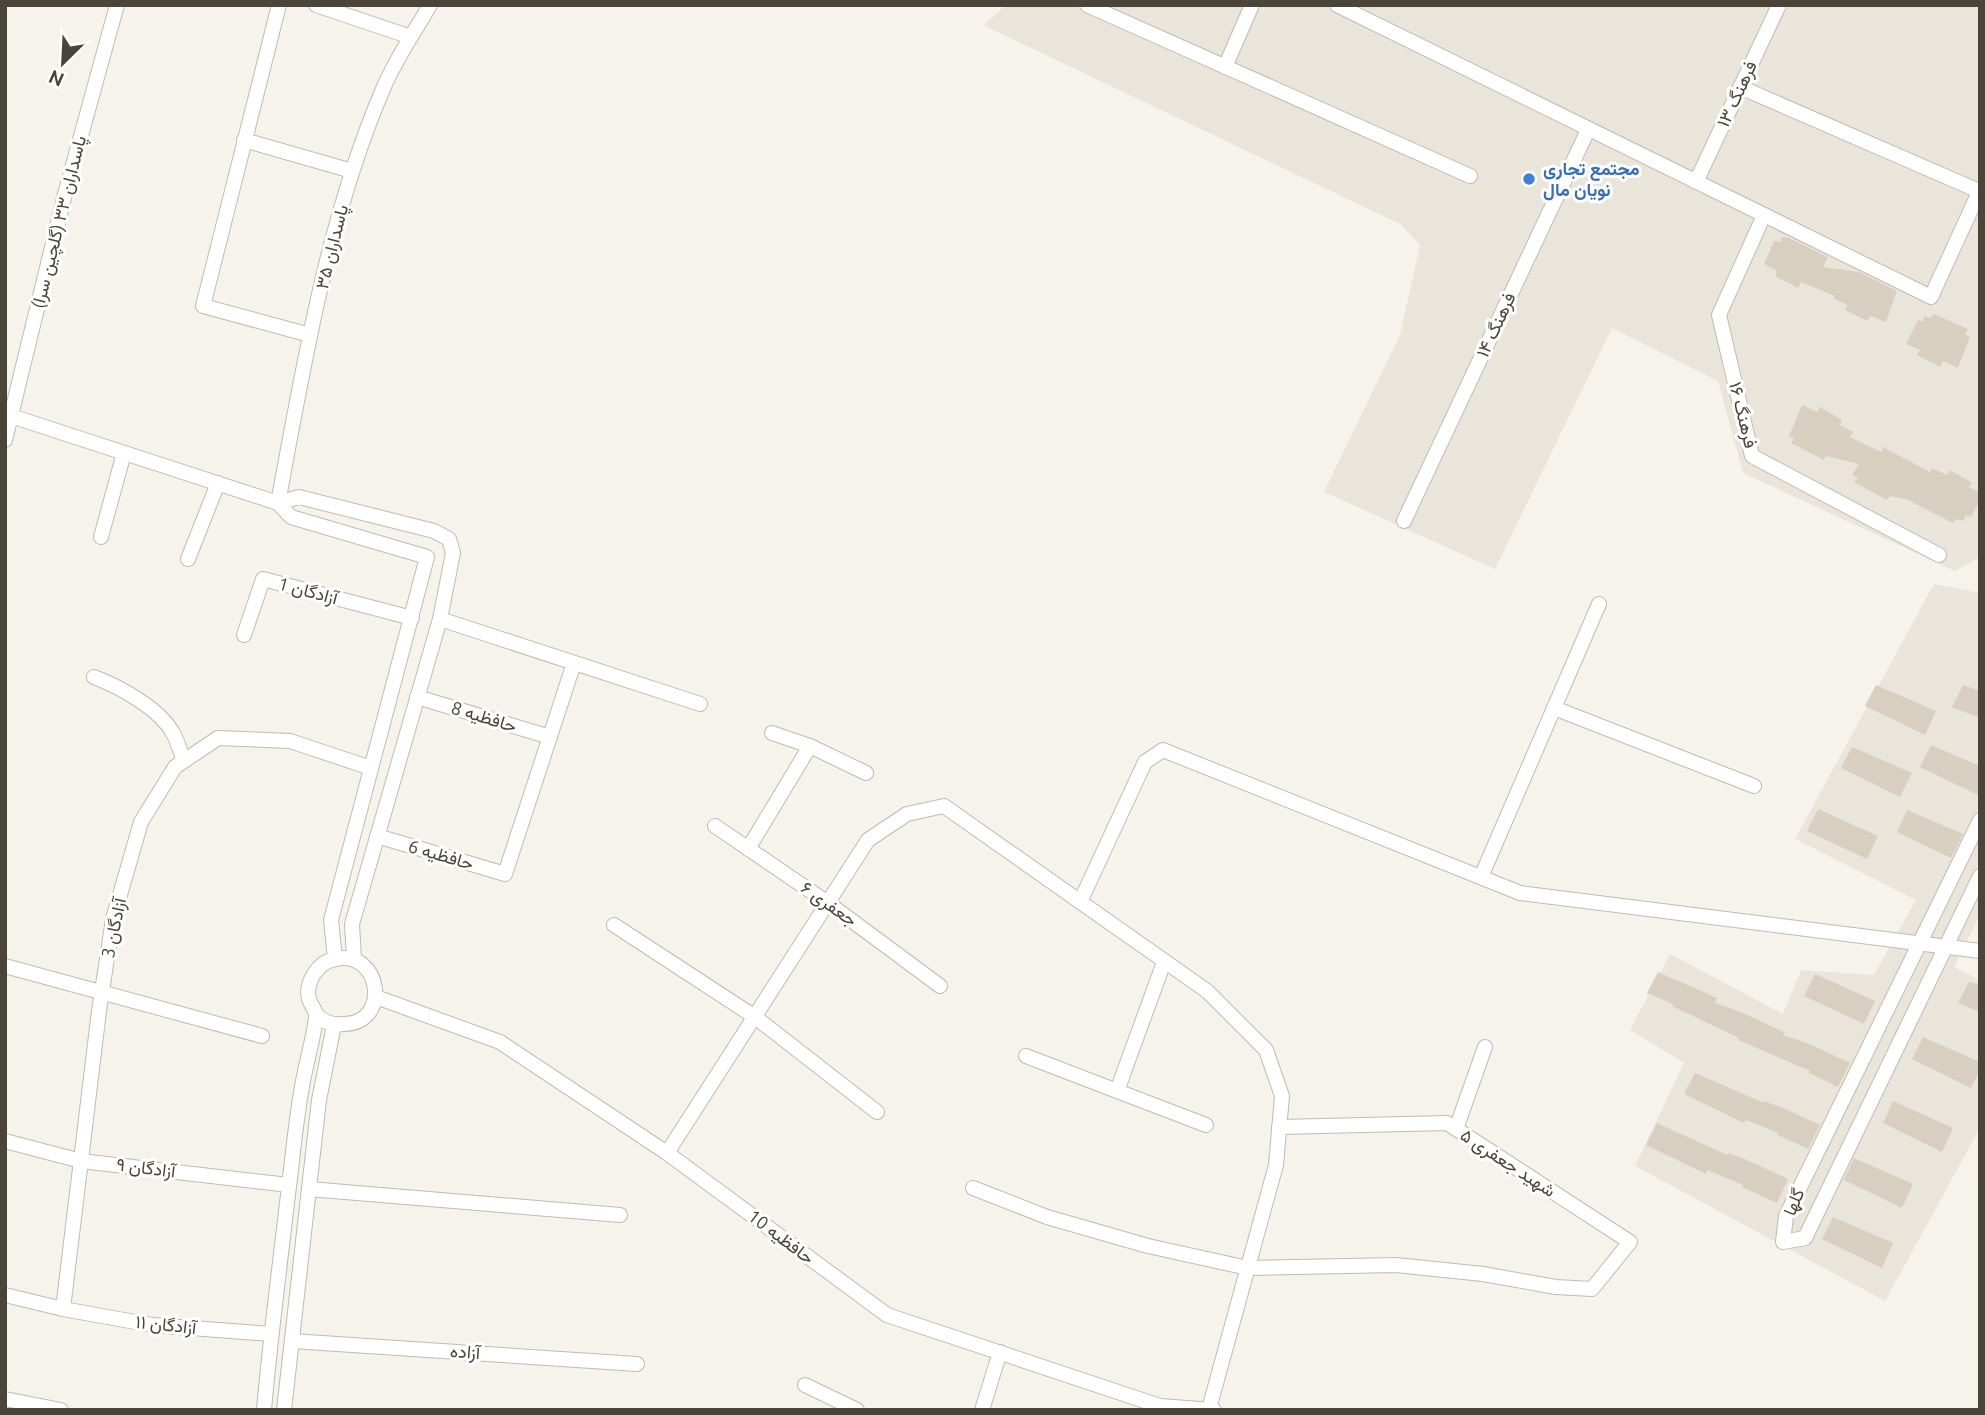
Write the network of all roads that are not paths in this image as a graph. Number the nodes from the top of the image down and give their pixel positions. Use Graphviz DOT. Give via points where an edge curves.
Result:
graph roads {
  1 [pos="117,5"];
  2 [pos="279,5"];
  3 [pos="316,5"];
  4 [pos="429,5"];
  5 [pos="1087,5"];
  6 [pos="1252,5"];
  7 [pos="1337,5"];
  8 [pos="1779,5"];
  9 [pos="1356,9"];
  10 [pos="411,37"];
  11 [pos="1226,67"];
  12 [pos="1740,87"];
  13 [pos="1588,130"];
  14 [pos="244,140"];
  15 [pos="352,171"];
  16 [pos="1470,176"];
  17 [pos="1696,182"];
  18 [pos="1980,191"];
  19 [pos="1764,215"];
  20 [pos="310,335"];
  21 [pos="11,416"];
  22 [pos="5,440"];
  23 [pos="124,453"];
  24 [pos="218,483"];
  25 [pos="278,503"];
  26 [pos="1404,521"];
  27 [pos="101,537"];
  28 [pos="1939,555"];
  29 [pos="188,559"];
  30 [pos="1599,604"];
  31 [pos="412,618"];
  32 [pos="440,619"];
  33 [pos="244,635"];
  34 [pos="574,663"];
  35 [pos="94,677"];
  36 [pos="418,697"];
  37 [pos="699,704"];
  38 [pos="1554,708"];
  39 [pos="772,733"];
  40 [pos="550,737"];
  41 [pos="810,746"];
  42 [pos="184,761"];
  43 [pos="371,768"];
  44 [pos="866,772"];
  45 [pos="1754,786"];
  46 [pos="1980,820"];
  47 [pos="715,826"];
  48 [pos="377,836"];
  49 [pos="748,849"];
  50 [pos="1980,876"];
  51 [pos="1481,877"];
  52 [pos="828,902"];
  53 [pos="1080,902"];
  54 [pos="614,925"];
  55 [pos="1919,944"];
  56 [pos="1945,949"];
  57 [pos="1980,951"];
  58 [pos="335,958"];
  59 [pos="354,959"];
  60 [pos="1164,962"];
  61 [pos="5,966"];
  62 [pos="940,986"];
  63 [pos="102,993"];
  64 [pos="376,997"];
  65 [pos="316,1014"];
  66 [pos="755,1017"];
  67 [pos="334,1025"];
  68 [pos="262,1036"];
  69 [pos="1485,1047"];
  70 [pos="1026,1056"];
  71 [pos="1117,1091"];
  72 [pos="877,1112"];
  73 [pos="1206,1125"];
  74 [pos="1279,1127"];
  75 [pos="1456,1129"];
  76 [pos="5,1141"];
  77 [pos="667,1153"];
  78 [pos="81,1161"];
  79 [pos="289,1185"];
  80 [pos="973,1188"];
  81 [pos="309,1189"];
  82 [pos="620,1215"];
  83 [pos="1248,1268"];
  84 [pos="5,1295"];
  85 [pos="63,1309"];
  86 [pos="271,1335"];
  87 [pos="292,1341"];
  88 [pos="1000,1352"];
  89 [pos="637,1364"];
  90 [pos="805,1384"];
  91 [pos="5,1399"];
  92 [pos="61,1410"];
  93 [pos="264,1410"];
  94 [pos="284,1410"];
  95 [pos="857,1410"];
  96 [pos="982,1410"];
  97 [pos="1211,1410"];
  1 -- 21 [label="street, پاسداران ۳۳ (گلچین سرا)"];
  2 -- 14 [label="street"];
  3 -- 10 [label="street"];
  4 -- 10 [label="street, پاسداران ۳۵"];
  5 -- 11 [label="street"];
  6 -- 11 [label="street"];
  7 -- 9 [label="street"];
  8 -- 12 [label="street, فرهنگ ۱۳"];
  9 -- 13 [label="street"];
  10 -- 15 [label="street, پاسداران ۳۵" via="383,87"];
  11 -- 16 [label="street"];
  12 -- 17 [label="street, فرهنگ ۱۳"];
  12 -- 18 [label="street"];
  13 -- 17 [label="street"];
  13 -- 26 [label="street, فرهنگ ۱۴"];
  14 -- 15 [label="street"];
  14 -- 20 [label="street" via="203,306"];
  15 -- 20 [label="street, پاسداران ۳۵"];
  17 -- 19 [label="street"];
  18 -- 19 [label="street" via="1930,297"];
  19 -- 28 [label="street, فرهنگ ۱۶" via="1719,316 1752,456"];
  20 -- 25 [label="street, پاسداران ۳۵"];
  21 -- 22 [label="street, پاسداران ۳۳ (گلچین سرا)"];
  21 -- 23 [label="street"];
  23 -- 24 [label="street"];
  23 -- 27 [label="street"];
  24 -- 25 [label="street"];
  24 -- 29 [label="street"];
  25 -- 31 [label="street" via="291,517 427,557"];
  25 -- 32 [label="street" via="299,497 449,539 453,553"];
  30 -- 38 [label="street"];
  31 -- 33 [label="street, آزادگان 1" via="263,579"];
  31 -- 43 [label="street"];
  32 -- 34 [label="street"];
  32 -- 36 [label="street"];
  34 -- 37 [label="street"];
  34 -- 40 [label="street"];
  35 -- 42 [label="street" via="119,687 155,713 173,733"];
  36 -- 40 [label="street, حافظیه 8"];
  36 -- 48 [label="street"];
  38 -- 45 [label="street"];
  38 -- 51 [label="street"];
  39 -- 41 [label="street"];
  40 -- 48 [label="street, حافظیه 6" via="505,874"];
  41 -- 44 [label="street"];
  41 -- 49 [label="street"];
  42 -- 43 [label="street, آزادگان 3" via="218,738 290,741"];
  42 -- 63 [label="street, آزادگان 3" via="175,767 141,822 113,919"];
  43 -- 58 [label="street" via="331,920"];
  46 -- 55 [label="street, گلها"];
  47 -- 49 [label="street, جعفری ۶"];
  48 -- 59 [label="street" via="352,924"];
  49 -- 52 [label="street, جعفری ۶"];
  50 -- 56 [label="street, گلها"];
  51 -- 53 [label="street" via="1163,750 1145,762"];
  51 -- 55 [label="street" via="1520,893"];
  52 -- 53 [label="street" via="868,840 907,814 944,806"];
  52 -- 62 [label="street, جعفری ۶"];
  52 -- 66 [label="street"];
  53 -- 60 [label="street"];
  54 -- 66 [label="street"];
  55 -- 56 [label="street"];
  55 -- 56 [label="street, گلها" via="1786,1216 1783,1242 1804,1238"];
  56 -- 57 [label="street"];
  58 -- 59 [label="street"];
  58 -- 65 [label="street" via="320,967 310,981 309,998"];
  59 -- 64 [label="street" via="375,981"];
  60 -- 71 [label="street"];
  60 -- 74 [label="street" via="1207,991 1266,1050 1282,1096"];
  61 -- 63 [label="street"];
  63 -- 68 [label="street"];
  63 -- 78 [label="street, آزادگان 3"];
  64 -- 67 [label="street" via="369,1014 354,1024"];
  64 -- 77 [label="street, حافظیه 10" via="500,1042"];
  65 -- 67 [label="street"];
  65 -- 79 [label="street"];
  66 -- 72 [label="street"];
  66 -- 77 [label="street"];
  67 -- 81 [label="street" via="319,1100"];
  69 -- 75 [label="street"];
  70 -- 71 [label="street"];
  71 -- 73 [label="street"];
  74 -- 75 [label="street, شهید جعفری ۵" via="1447,1123"];
  74 -- 83 [label="street" via="1276,1165"];
  75 -- 83 [label="street, شهید جعفری ۵" via="1630,1242 1592,1289 1396,1265"];
  76 -- 78 [label="street, آزادگان ۹"];
  77 -- 88 [label="street, حافظیه 10" via="887,1315"];
  78 -- 79 [label="street, آزادگان ۹"];
  78 -- 85 [label="street, آزادگان 3"];
  79 -- 86 [label="street"];
  80 -- 83 [label="street" via="1060,1221"];
  81 -- 82 [label="street"];
  81 -- 87 [label="street"];
  83 -- 97 [label="street"];
  84 -- 85 [label="street, آزادگان ۱۱"];
  85 -- 86 [label="street, آزادگان ۱۱" via="152,1325"];
  86 -- 93 [label="street"];
  87 -- 89 [label="street, آزاده"];
  87 -- 94 [label="street"];
  88 -- 96 [label="street"];
  88 -- 97 [label="street, حافظیه 10" via="1160,1405"];
  90 -- 95 [label="street"];
  91 -- 92 [label="street"];
}
